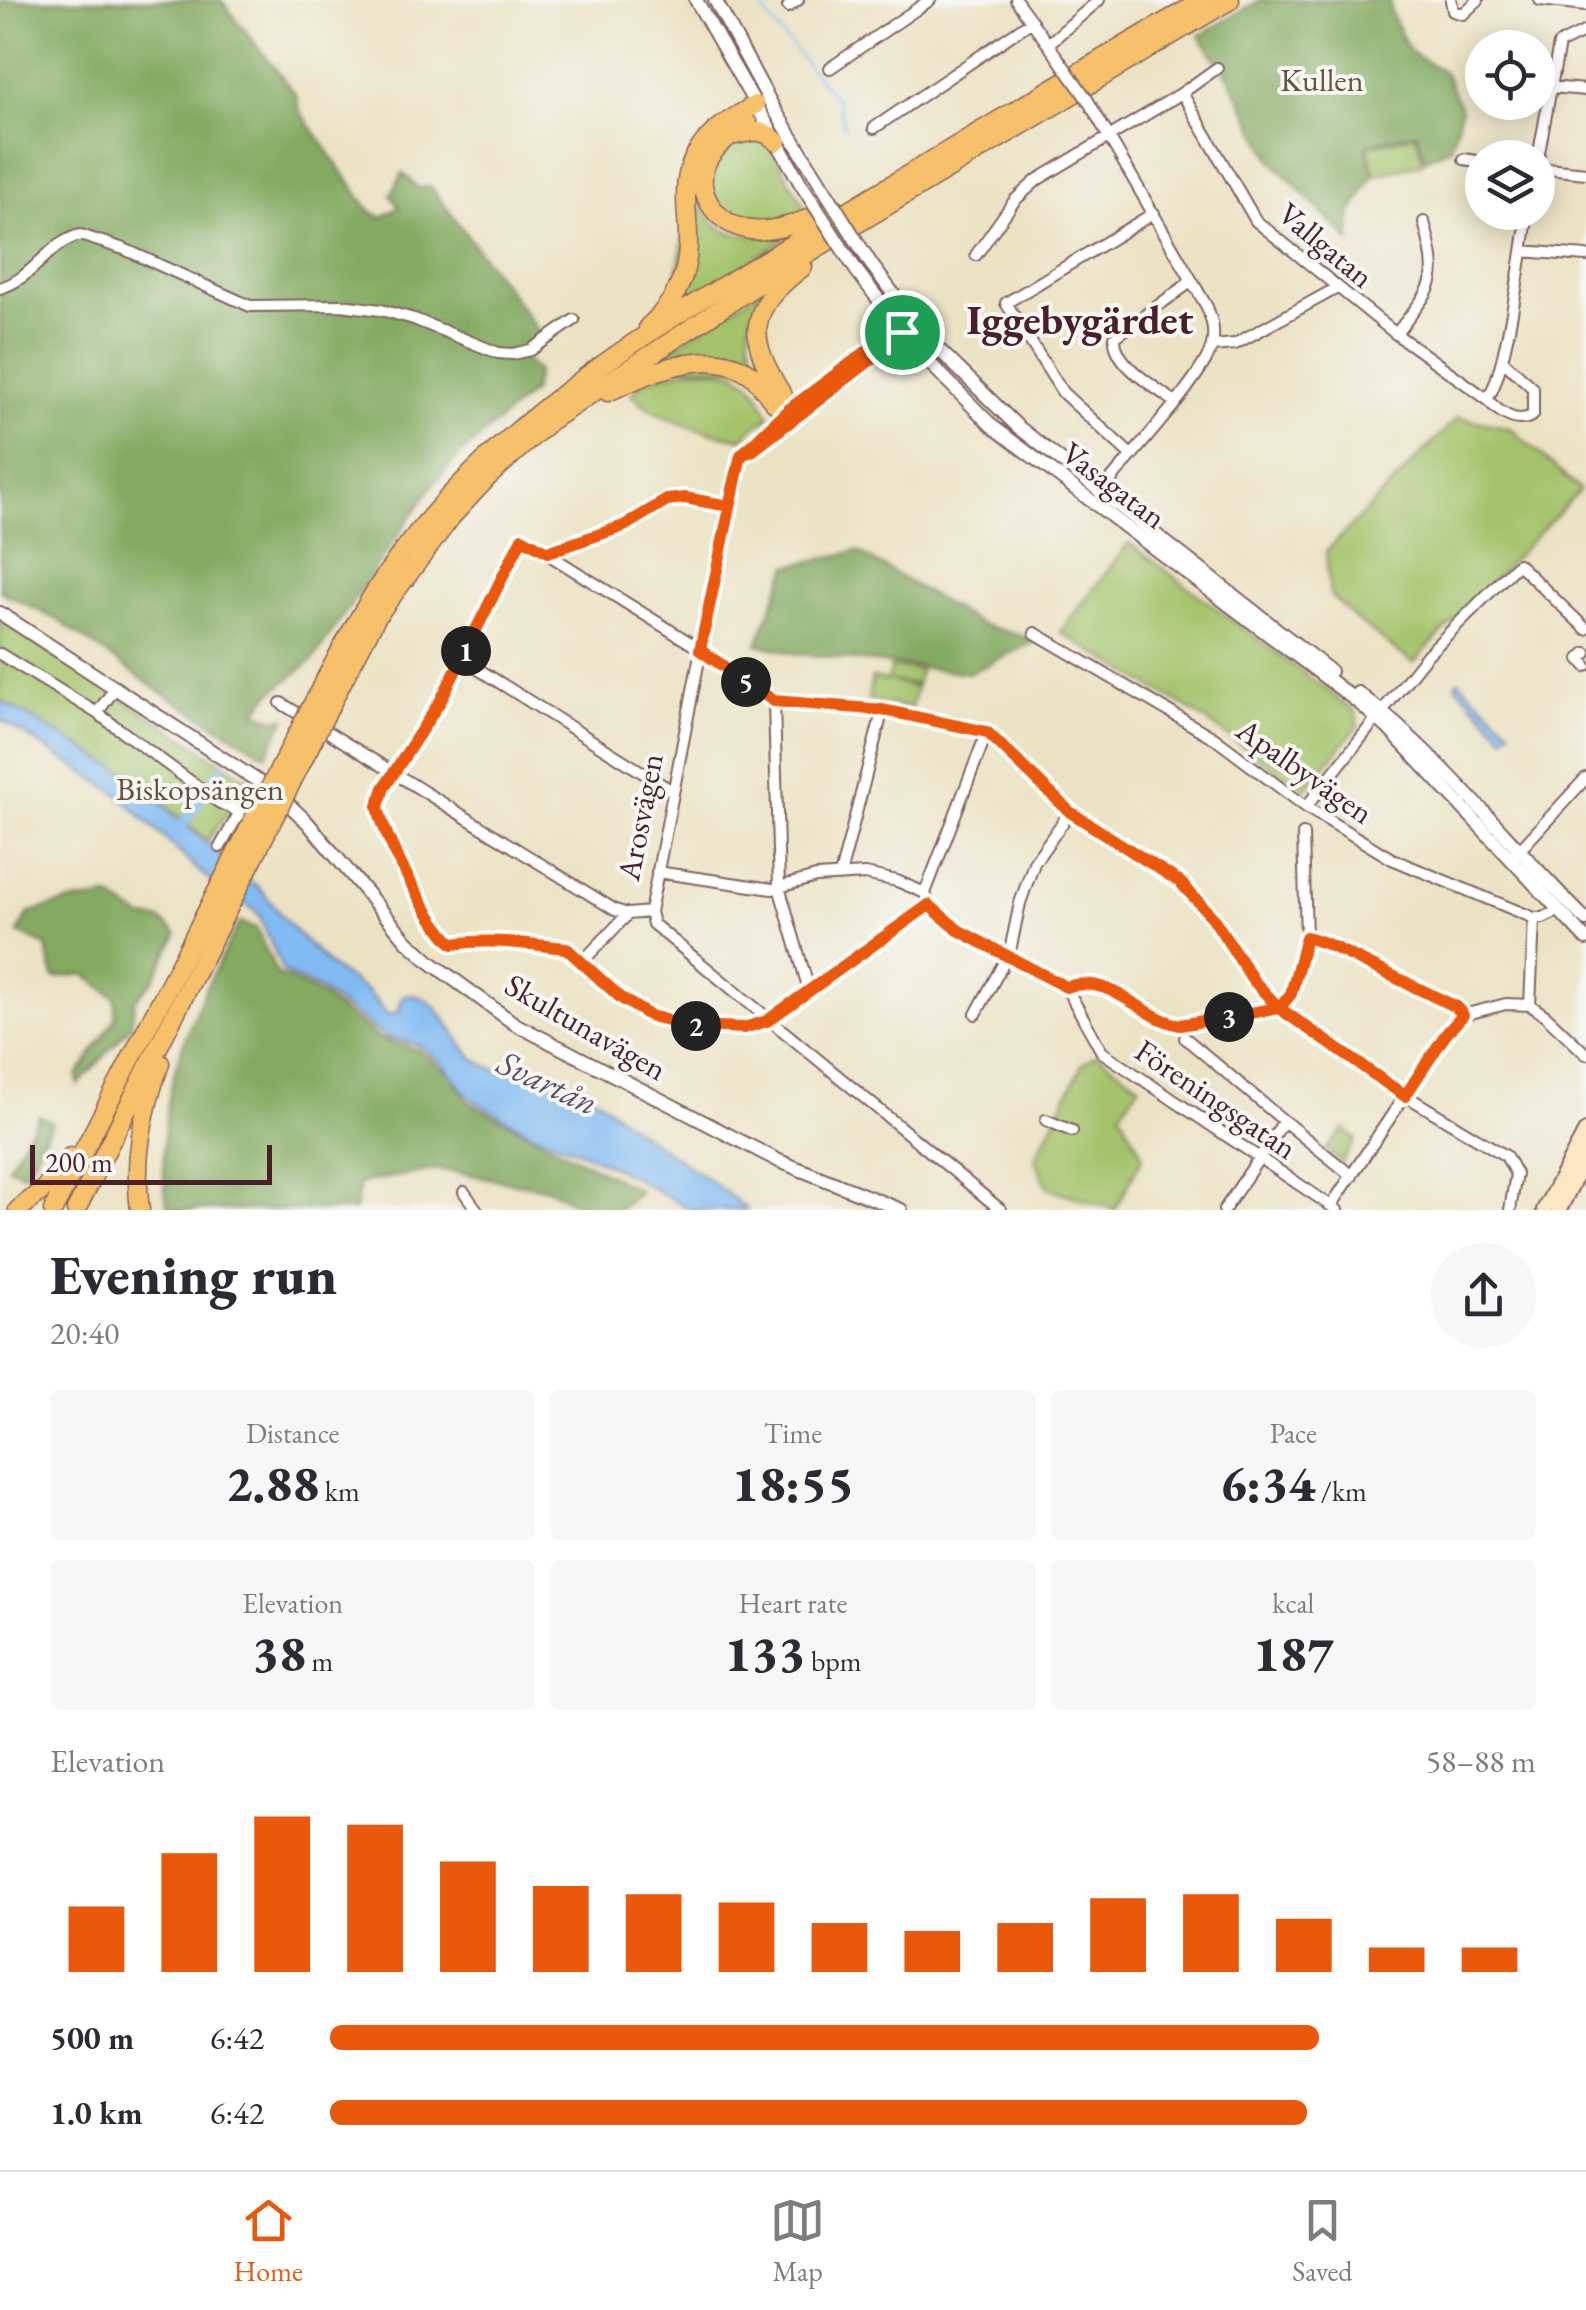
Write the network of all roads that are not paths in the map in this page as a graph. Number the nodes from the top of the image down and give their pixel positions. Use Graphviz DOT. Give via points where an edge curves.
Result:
graph roads {
  1 [pos="696,0"];
  2 [pos="714,0"];
  3 [pos="798,0"];
  4 [pos="930,0"];
  5 [pos="1016,0"];
  6 [pos="1099,0"];
  7 [pos="1204,0"];
  8 [pos="1230,0"];
  9 [pos="1451,0"];
  10 [pos="1478,0"];
  11 [pos="1540,0"];
  12 [pos="1586,5"];
  13 [pos="788,7"];
  14 [pos="1032,21"];
  15 [pos="1586,31"];
  16 [pos="1048,44"];
  17 [pos="1555,63"];
  18 [pos="830,68"];
  19 [pos="1217,68"];
  20 [pos="1555,87"];
  21 [pos="1586,90"];
  22 [pos="1182,93"];
  23 [pos="757,105"];
  24 [pos="874,128"];
  25 [pos="731,134"];
  26 [pos="1109,134"];
  27 [pos="777,142"];
  28 [pos="1555,170"];
  29 [pos="1586,173"];
  30 [pos="869,198"];
  31 [pos="1154,213"];
  32 [pos="859,222"];
  33 [pos="1424,222"];
  34 [pos="1525,230"];
  35 [pos="1522,251"];
  36 [pos="976,255"];
  37 [pos="1586,256"];
  38 [pos="1192,281"];
  39 [pos="0,288"];
  40 [pos="1338,288"];
  41 [pos="877,300"];
  42 [pos="574,320"];
  43 [pos="908,328"];
  44 [pos="1396,334"];
  45 [pos="1212,346"];
  46 [pos="877,350"];
  47 [pos="917,350"];
  48 [pos="1502,360"];
  49 [pos="622,365"];
  50 [pos="599,380"];
  51 [pos="1485,398"];
  52 [pos="1175,402"];
  53 [pos="791,415"];
  54 [pos="1131,455"];
  55 [pos="1096,498"];
  56 [pos="729,506"];
  57 [pos="548,552"];
  58 [pos="0,614"];
  59 [pos="1586,629"];
  60 [pos="1034,633"];
  61 [pos="700,650"];
  62 [pos="1586,653"];
  63 [pos="0,654"];
  64 [pos="462,659"];
  65 [pos="1586,666"];
  66 [pos="334,680"];
  67 [pos="116,687"];
  68 [pos="774,701"];
  69 [pos="281,703"];
  70 [pos="883,710"];
  71 [pos="97,713"];
  72 [pos="1380,715"];
  73 [pos="987,732"];
  74 [pos="396,772"];
  75 [pos="1586,778"];
  76 [pos="672,791"];
  77 [pos="1306,807"];
  78 [pos="1070,812"];
  79 [pos="1303,834"];
  80 [pos="220,848"];
  81 [pos="1514,856"];
  82 [pos="657,872"];
  83 [pos="840,875"];
  84 [pos="778,888"];
  85 [pos="927,899"];
  86 [pos="1558,911"];
  87 [pos="650,912"];
  88 [pos="628,914"];
  89 [pos="1534,918"];
  90 [pos="1586,920"];
  91 [pos="1306,937"];
  92 [pos="1586,938"];
  93 [pos="1008,958"];
  94 [pos="583,960"];
  95 [pos="1066,987"];
  96 [pos="809,990"];
  97 [pos="175,993"];
  98 [pos="1530,1005"];
  99 [pos="1279,1008"];
  100 [pos="976,1014"];
  101 [pos="1463,1015"];
  102 [pos="767,1021"];
  103 [pos="1186,1038"];
  104 [pos="1586,1054"];
  105 [pos="1405,1096"];
  106 [pos="100,1119"];
  107 [pos="1046,1120"];
  108 [pos="1284,1120"];
  109 [pos="1072,1130"];
  110 [pos="1586,1131"];
  111 [pos="1586,1155"];
  112 [pos="1258,1158"];
  113 [pos="1352,1176"];
  114 [pos="464,1192"];
  115 [pos="1334,1208"];
  116 [pos="18,1210"];
  117 [pos="53,1210"];
  118 [pos="76,1210"];
  119 [pos="140,1210"];
  120 [pos="477,1210"];
  121 [pos="901,1210"];
  122 [pos="1000,1210"];
  123 [pos="1224,1210"];
  124 [pos="1510,1210"];
  125 [pos="1544,1210"];
  126 [pos="1560,1210"];
  1 -- 23 [label="street, Vasagatan"];
  2 -- 23 [label="street, Vasagatan"];
  3 -- 13 [label="street"];
  4 -- 18 [label="street"];
  5 -- 14 [label="street"];
  6 -- 16 [label="street"];
  7 -- 30 [label="highway"];
  8 -- 32 [label="highway"];
  9 -- 10 [label="street" via="1453,11 1463,14"];
  11 -- 12 [label="street"];
  14 -- 16 [label="street"];
  14 -- 24 [label="street"];
  15 -- 17 [label="street" via="1559,44"];
  16 -- 26 [label="street, bridge"];
  19 -- 22 [label="street"];
  20 -- 21 [label="street"];
  22 -- 26 [label="street"];
  22 -- 40 [label="street, Vallgatan" via="1256,220"];
  23 -- 25 [label="highway"];
  23 -- 27 [label="street, Vasagatan"];
  23 -- 43 [label="street, Vasagatan, bridge" via="816,176"];
  23 -- 49 [label="highway" via="712,133 695,156 688,268 678,293"];
  25 -- 27 [label="highway" via="758,130"];
  25 -- 30 [label="highway" via="702,175 708,202 731,224 774,228"];
  26 -- 31 [label="street"];
  26 -- 36 [label="street" via="1026,188"];
  27 -- 41 [label="street, Vasagatan, bridge"];
  28 -- 29 [label="street"];
  30 -- 49 [label="highway"];
  31 -- 38 [label="street"];
  31 -- 54 [label="street" via="1006,303 1063,393"];
  32 -- 49 [label="highway"];
  32 -- 53 [label="highway" via="779,286 759,315 758,349"];
  33 -- 44 [label="street" via="1435,278"];
  34 -- 35 [label="street"];
  35 -- 37 [label="street"];
  35 -- 48 [label="street"];
  38 -- 45 [label="street" via="1213,325"];
  38 -- 52 [label="street" via="1114,337 1129,365"];
  39 -- 42 [label="street" via="80,235 250,306 381,310 498,353 532,350"];
  40 -- 44 [label="street, Vallgatan"];
  40 -- 45 [label="street" via="1235,344"];
  41 -- 43 [label="street, Vasagatan"];
  41 -- 46 [label="street" via="885,329"];
  43 -- 46 [label="street, Arosvägen" via="890,334"];
  43 -- 47 [label="street, Vasagatan"];
  43 -- 55 [label="street, Vasagatan"];
  44 -- 51 [label="street, Vallgatan"];
  45 -- 52 [label="street"];
  46 -- 47 [label="street"];
  46 -- 53 [label="street, Arosvägen"];
  47 -- 55 [label="street, Vasagatan" via="992,426"];
  48 -- 51 [label="street" via="1495,389"];
  48 -- 51 [label="street, Vallgatan" via="1533,388 1534,415 1517,420"];
  49 -- 50 [label="highway"];
  49 -- 50 [label="highway"];
  49 -- 53 [label="highway" via="732,365 752,375 777,408"];
  50 -- 66 [label="highway" via="450,517"];
  50 -- 66 [label="highway" via="566,392 529,420 428,521 365,606"];
  52 -- 54 [label="street"];
  53 -- 56 [label="street, Arosvägen" via="741,455"];
  54 -- 55 [label="street"];
  55 -- 72 [label="street, Vasagatan"];
  56 -- 57 [label="street" via="667,500 624,526"];
  56 -- 61 [label="street, Arosvägen"];
  57 -- 61 [label="street"];
  57 -- 64 [label="street" via="522,538"];
  58 -- 67 [label="street, Skultunavägen"];
  59 -- 72 [label="street" via="1518,564 1427,654"];
  60 -- 77 [label="street, Apalbyvägen" via="1214,738"];
  61 -- 68 [label="street"];
  61 -- 76 [label="street, Arosvägen"];
  62 -- 65 [label="street" via="1580,660"];
  63 -- 71 [label="street"];
  64 -- 74 [label="street"];
  64 -- 76 [label="street"];
  66 -- 97 [label="highway, bridge"];
  67 -- 71 [label="street"];
  67 -- 121 [label="street, Skultunavägen" via="292,806 408,941 516,1024 779,1162"];
  68 -- 70 [label="street"];
  68 -- 84 [label="street"];
  69 -- 74 [label="street"];
  70 -- 73 [label="street"];
  70 -- 83 [label="street"];
  71 -- 80 [label="street" via="240,812"];
  72 -- 77 [label="street"];
  72 -- 81 [label="street, Vasagatan" via="1416,740"];
  73 -- 78 [label="street"];
  73 -- 85 [label="street"];
  74 -- 88 [label="street"];
  74 -- 94 [label="street" via="381,794 380,817 448,940 566,948"];
  75 -- 81 [label="street"];
  76 -- 82 [label="street, Arosvägen"];
  77 -- 89 [label="street, Apalbyvägen" via="1392,859"];
  78 -- 93 [label="street" via="1034,862"];
  78 -- 99 [label="street" via="1180,882"];
  79 -- 91 [label="street"];
  81 -- 86 [label="street, Vasagatan"];
  81 -- 90 [label="street, Vasagatan"];
  82 -- 84 [label="street"];
  82 -- 87 [label="street, Arosvägen"];
  83 -- 84 [label="street"];
  83 -- 85 [label="street" via="878,877"];
  84 -- 96 [label="street"];
  85 -- 93 [label="street" via="943,920"];
  85 -- 96 [label="street"];
  86 -- 89 [label="street"];
  86 -- 92 [label="street, Vasagatan"];
  87 -- 88 [label="street"];
  87 -- 102 [label="street, Arosvägen" via="653,924"];
  88 -- 94 [label="street"];
  89 -- 98 [label="street"];
  91 -- 99 [label="street" via="1291,994"];
  91 -- 101 [label="street"];
  93 -- 95 [label="street"];
  93 -- 100 [label="street"];
  94 -- 102 [label="street" via="650,1016 694,1026 744,1028"];
  95 -- 99 [label="street" via="1084,982 1113,990 1180,1025"];
  95 -- 112 [label="street, Föreningsgatan" via="1102,1052"];
  96 -- 102 [label="street"];
  97 -- 106 [label="highway"];
  97 -- 118 [label="highway"];
  97 -- 119 [label="highway" via="184,1004 142,1124"];
  98 -- 101 [label="street" via="1496,1005"];
  98 -- 104 [label="street"];
  99 -- 105 [label="street"];
  101 -- 105 [label="street"];
  102 -- 122 [label="street, Arosvägen"];
  103 -- 108 [label="street"];
  105 -- 113 [label="street"];
  105 -- 124 [label="street" via="1506,1156 1516,1174"];
  106 -- 116 [label="highway" via="54,1178"];
  106 -- 117 [label="highway"];
  107 -- 109 [label="street"];
  108 -- 112 [label="street"];
  108 -- 113 [label="street"];
  110 -- 125 [label="main road"];
  111 -- 126 [label="main road"];
  112 -- 115 [label="street, Föreningsgatan"];
  112 -- 123 [label="street"];
  113 -- 115 [label="street"];
  114 -- 120 [label="street"];
}
